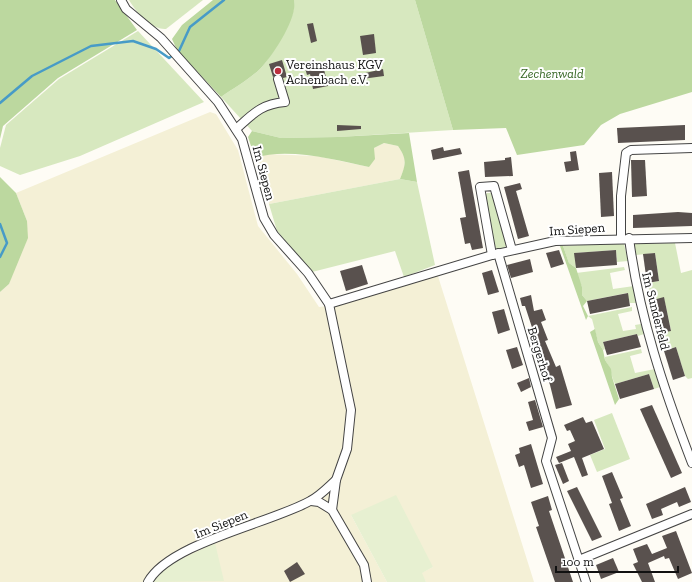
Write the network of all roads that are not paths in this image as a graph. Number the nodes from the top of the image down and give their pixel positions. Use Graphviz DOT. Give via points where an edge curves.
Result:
graph roads {
  1 [pos="121,0"];
  2 [pos="278,80"];
  3 [pos="236,129"];
  4 [pos="692,148"];
  5 [pos="625,238"];
  6 [pos="692,238"];
  7 [pos="512,250"];
  8 [pos="495,254"];
  9 [pos="329,304"];
  10 [pos="692,463"];
  11 [pos="336,480"];
  12 [pos="311,501"];
  13 [pos="332,510"];
  14 [pos="692,514"];
  15 [pos="579,560"];
  16 [pos="148,582"];
  17 [pos="367,582"];
  18 [pos="586,582"];
  1 -- 3 [label="street, Im Siepen" via="126,9 177,55 218,102"];
  2 -- 3 [label="street" via="285,102 261,108"];
  3 -- 9 [label="street, Im Siepen" via="249,158 264,218 274,235 308,273"];
  4 -- 5 [label="street, Im Sunderfeld" via="632,150 626,153 621,196"];
  5 -- 6 [label="street, Im Siepen"];
  5 -- 7 [label="street, Im Siepen" via="555,241"];
  5 -- 10 [label="street, Im Sunderfeld" via="665,389"];
  7 -- 8 [label="street, Im Siepen"];
  7 -- 8 [label="street, Bergerhof" via="494,186 480,188"];
  8 -- 9 [label="street, Im Siepen"];
  8 -- 15 [label="street, Bergerhof" via="552,438 546,460"];
  9 -- 11 [label="street, Im Siepen" via="350,410 346,449"];
  11 -- 12 [label="street, Im Siepen"];
  11 -- 13 [label="street, Im Siepen"];
  12 -- 13 [label="street" via="319,502"];
  12 -- 16 [label="street, Im Siepen" via="193,548 166,563"];
  13 -- 17 [label="street" via="364,564"];
  14 -- 15 [label="street"];
  15 -- 18 [label="street"];
}
